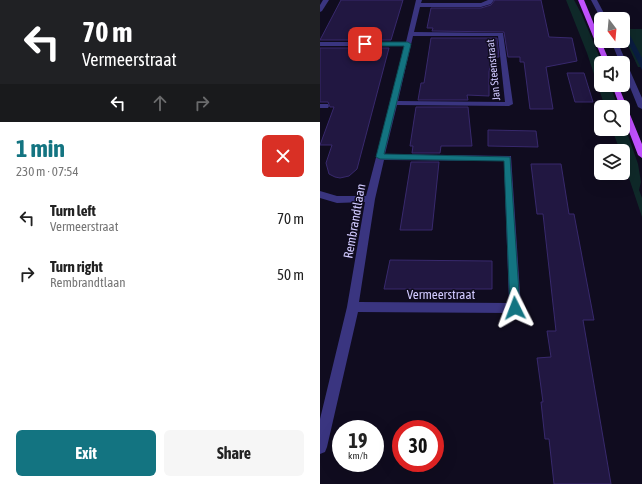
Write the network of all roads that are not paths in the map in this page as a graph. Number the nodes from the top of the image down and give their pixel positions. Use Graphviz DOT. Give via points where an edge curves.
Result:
graph roads {
  1 [pos="326,0"];
  2 [pos="491,0"];
  3 [pos="581,0"];
  4 [pos="594,0"];
  5 [pos="418,2"];
  6 [pos="320,10"];
  7 [pos="600,12"];
  8 [pos="410,34"];
  9 [pos="320,44"];
  10 [pos="408,44"];
  11 [pos="617,48"];
  12 [pos="604,56"];
  13 [pos="618,92"];
  14 [pos="394,103"];
  15 [pos="642,107"];
  16 [pos="642,155"];
  17 [pos="380,157"];
  18 [pos="320,194"];
  19 [pos="370,199"];
  20 [pos="353,307"];
  21 [pos="320,447"];
  1 -- 6 [label="street"];
  2 -- 5 [label="street" via="481,5"];
  3 -- 12 [label="main road"];
  4 -- 7 [label="street"];
  5 -- 8 [label="street, Rembrandtlaan"];
  8 -- 10 [label="street, Rembrandtlaan"];
  8 -- 14 [label="street, Jan Steenstraat" via="501,34 509,104"];
  9 -- 10 [label="street"];
  10 -- 14 [label="street, Rembrandtlaan"];
  11 -- 15 [label="street"];
  13 -- 16 [label="main road"];
  14 -- 17 [label="street, Rembrandtlaan"];
  17 -- 19 [label="street, Rembrandtlaan"];
  17 -- 20 [label="street, Vermeerstraat" via="508,158 515,308"];
  18 -- 19 [label="street" via="341,200"];
  19 -- 20 [label="street, Rembrandtlaan"];
  20 -- 21 [label="street, Rembrandtlaan"];
}
